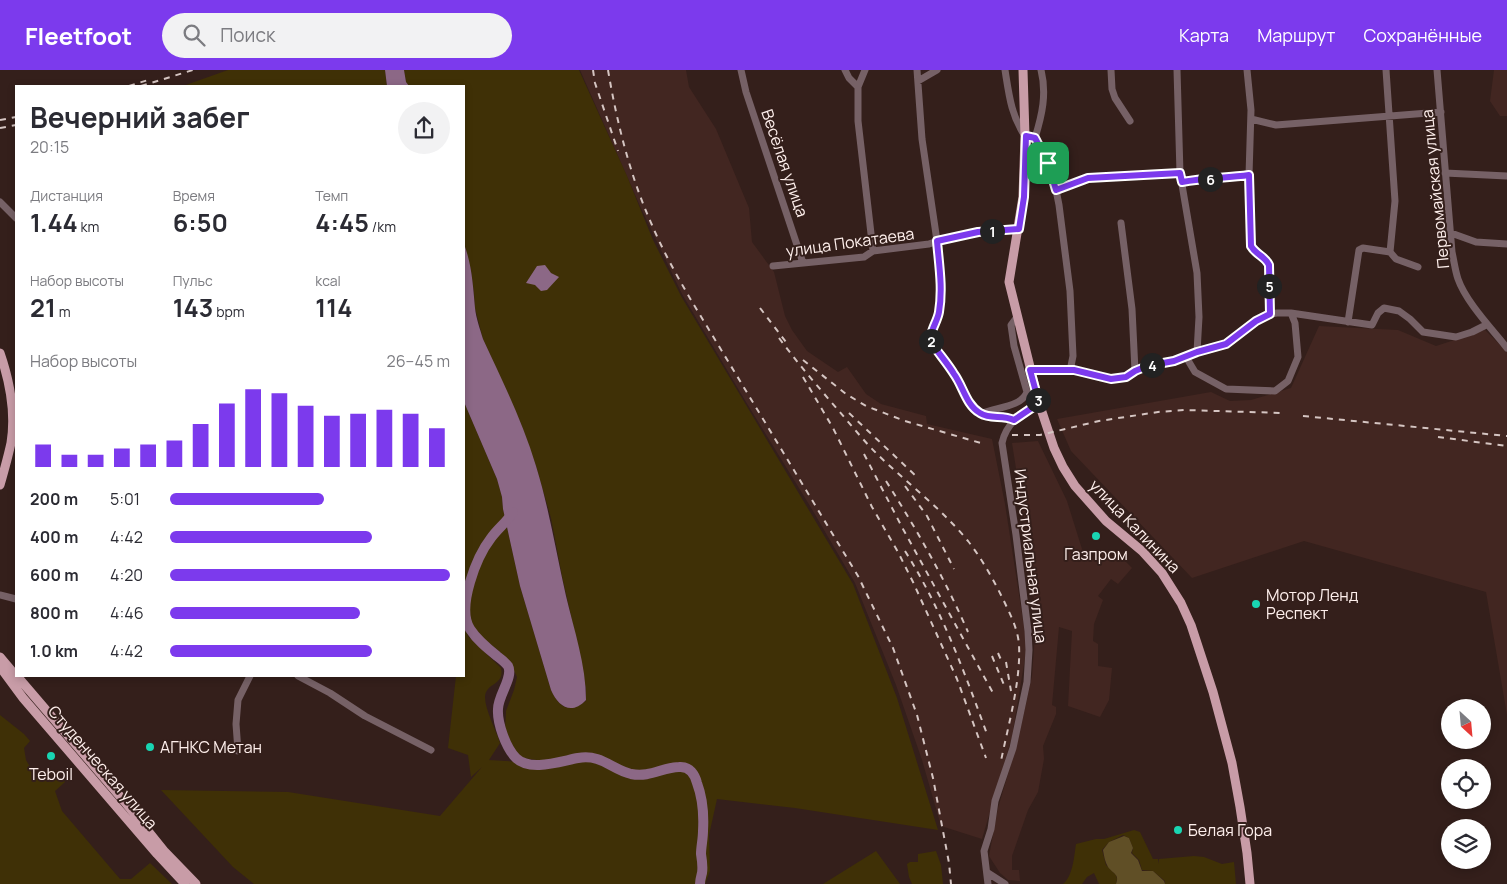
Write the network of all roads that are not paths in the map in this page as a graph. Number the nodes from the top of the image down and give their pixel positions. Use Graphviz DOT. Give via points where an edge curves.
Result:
graph roads {
  1 [pos="742,70"];
  2 [pos="845,70"];
  3 [pos="864,70"];
  4 [pos="917,70"];
  5 [pos="937,70"];
  6 [pos="1005,70"];
  7 [pos="1023,70"];
  8 [pos="1041,70"];
  9 [pos="1112,70"];
  10 [pos="1177,70"];
  11 [pos="1247,70"];
  12 [pos="1386,70"];
  13 [pos="1437,70"];
  14 [pos="918,81"];
  15 [pos="858,87"];
  16 [pos="1440,112"];
  17 [pos="1389,116"];
  18 [pos="1251,120"];
  19 [pos="1130,121"];
  20 [pos="1030,137"];
  21 [pos="1180,173"];
  22 [pos="1445,173"];
  23 [pos="1249,175"];
  24 [pos="1507,176"];
  25 [pos="1182,182"];
  26 [pos="1056,190"];
  27 [pos="0,202"];
  28 [pos="15,217"];
  29 [pos="1120,223"];
  30 [pos="1019,229"];
  31 [pos="1451,233"];
  32 [pos="937,241"];
  33 [pos="1507,244"];
  34 [pos="873,251"];
  35 [pos="1390,252"];
  36 [pos="803,264"];
  37 [pos="773,266"];
  38 [pos="1418,267"];
  39 [pos="1291,313"];
  40 [pos="1270,314"];
  41 [pos="1017,317"];
  42 [pos="1348,322"];
  43 [pos="1486,325"];
  44 [pos="1507,348"];
  45 [pos="1197,352"];
  46 [pos="0,354"];
  47 [pos="1186,357"];
  48 [pos="0,369"];
  49 [pos="1030,370"];
  50 [pos="1070,371"];
  51 [pos="1135,371"];
  52 [pos="1039,403"];
  53 [pos="980,414"];
  54 [pos="1014,420"];
  55 [pos="14,423"];
  56 [pos="0,461"];
  57 [pos="0,485"];
  58 [pos="0,595"];
  59 [pos="15,599"];
  60 [pos="0,657"];
  61 [pos="0,668"];
  62 [pos="15,674"];
  63 [pos="18,677"];
  64 [pos="250,677"];
  65 [pos="300,677"];
  66 [pos="431,750"];
  67 [pos="238,751"];
  68 [pos="988,873"];
  69 [pos="185,884"];
  70 [pos="196,884"];
  71 [pos="988,884"];
  72 [pos="1005,884"];
  73 [pos="1250,884"];
  1 -- 36 [label="street, Весёлая улица" via="746,92"];
  2 -- 15 [label="street"];
  3 -- 15 [label="street"];
  4 -- 14 [label="street"];
  5 -- 14 [label="street"];
  6 -- 20 [label="street" via="1017,123"];
  7 -- 20 [label="main road, улица Калинина"];
  8 -- 20 [label="street" via="1044,104"];
  9 -- 19 [label="street" via="1115,98"];
  10 -- 21 [label="street"];
  11 -- 18 [label="street"];
  12 -- 17 [label="street"];
  13 -- 16 [label="street, Первомайская улица"];
  14 -- 32 [label="street" via="922,139"];
  15 -- 34 [label="street" via="858,121"];
  16 -- 17 [label="street"];
  16 -- 22 [label="street, Первомайская улица"];
  17 -- 18 [label="street" via="1276,125"];
  17 -- 35 [label="street" via="1395,201"];
  18 -- 23 [label="street"];
  20 -- 26 [label="street" via="1048,163"];
  20 -- 30 [label="main road, улица Калинина"];
  21 -- 25 [label="street"];
  21 -- 26 [label="street" via="1088,178"];
  22 -- 24 [label="street"];
  22 -- 31 [label="street, Первомайская улица"];
  23 -- 25 [label="street"];
  23 -- 40 [label="street" via="1251,246 1269,265"];
  25 -- 45 [label="street" via="1198,273"];
  26 -- 50 [label="street" via="1070,291 1073,356"];
  27 -- 28 [label="street"];
  29 -- 51 [label="street" via="1132,309"];
  30 -- 32 [label="street, улица Покатаева" via="978,232"];
  30 -- 41 [label="main road, улица Калинина" via="1009,282"];
  31 -- 33 [label="street" via="1476,242"];
  31 -- 43 [label="street, Первомайская улица" via="1458,279"];
  32 -- 34 [label="street, улица Покатаева"];
  32 -- 53 [label="street" via="942,288 931,340 955,374 971,406"];
  34 -- 36 [label="street, улица Покатаева" via="864,257"];
  35 -- 38 [label="street"];
  35 -- 42 [label="street" via="1359,250"];
  36 -- 37 [label="street, улица Покатаева"];
  39 -- 40 [label="street"];
  39 -- 42 [label="street"];
  39 -- 47 [label="street" via="1298,357 1288,381 1275,391 1226,389 1195,372"];
  40 -- 45 [label="street" via="1226,344"];
  41 -- 49 [label="main road, улица Калинина"];
  41 -- 53 [label="street" via="1011,325 1027,392 1016,402"];
  42 -- 43 [label="street" via="1372,325 1384,308 1399,311 1423,332 1456,337"];
  43 -- 44 [label="street, Первомайская улица"];
  45 -- 47 [label="street"];
  46 -- 55 [label="main road" via="11,392"];
  47 -- 51 [label="street"];
  48 -- 56 [label="main road" via="8,412"];
  49 -- 50 [label="street"];
  49 -- 52 [label="main road, улица Калинина"];
  50 -- 51 [label="street" via="1111,379 1126,377"];
  52 -- 54 [label="street, Индустриальная улица"];
  52 -- 73 [label="main road, улица Калинина" via="1054,448 1075,486 1106,521 1142,551 1162,573 1184,610 1213,692 1232,763"];
  53 -- 54 [label="street" via="1007,416"];
  54 -- 68 [label="street, Индустриальная улица" via="1002,443 1029,650 1027,682 1013,748 995,801 984,851"];
  55 -- 57 [label="main road"];
  58 -- 59 [label="street"];
  60 -- 62 [label="main road, Студенческая улица"];
  61 -- 69 [label="main road, Студенческая улица"];
  63 -- 70 [label="main road, Студенческая улица" via="154,840"];
  64 -- 67 [label="street" via="238,700"];
  65 -- 66 [label="street"];
  68 -- 71 [label="street, Индустриальная улица"];
  68 -- 72 [label="street"];
}
